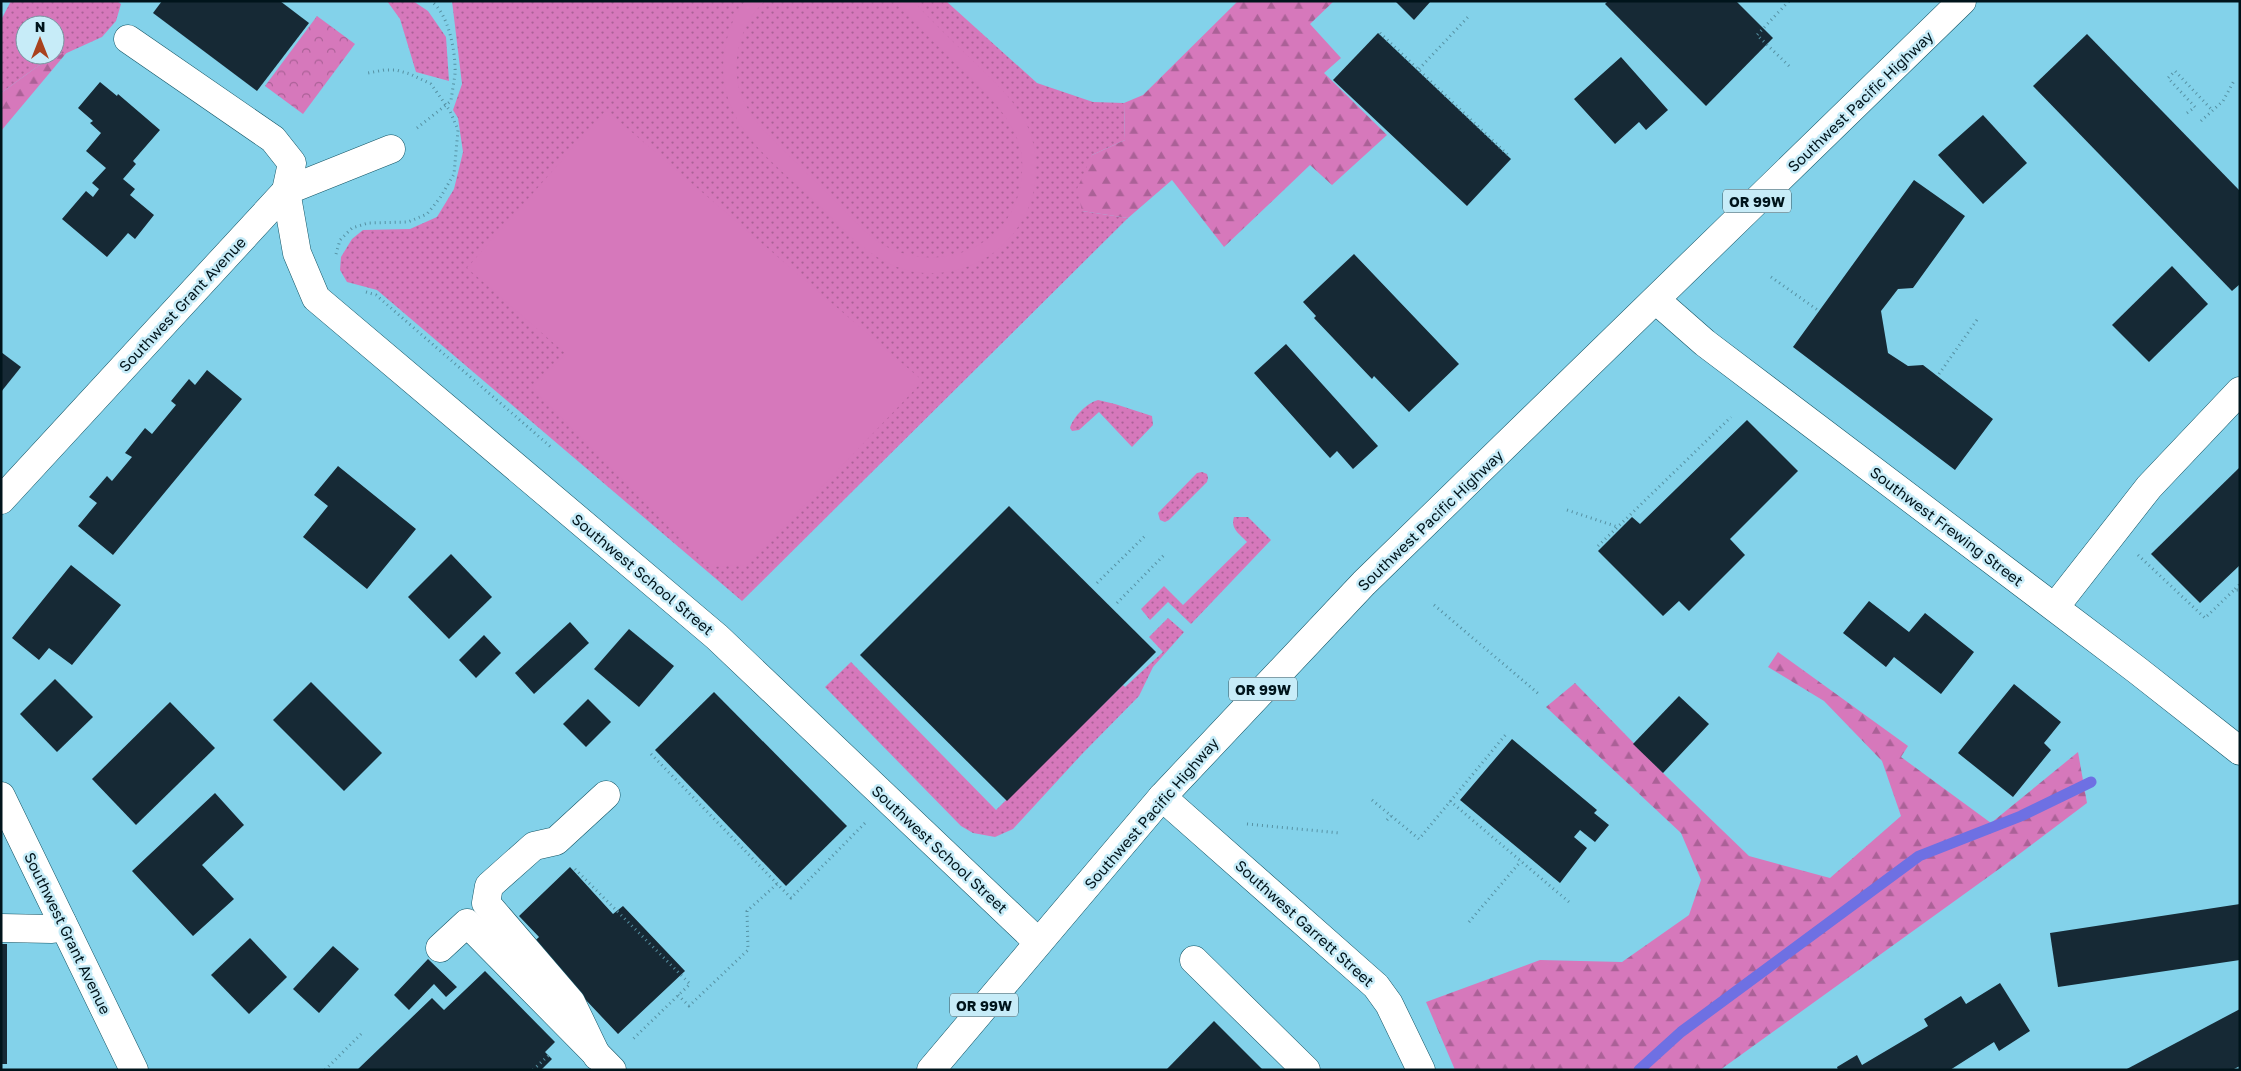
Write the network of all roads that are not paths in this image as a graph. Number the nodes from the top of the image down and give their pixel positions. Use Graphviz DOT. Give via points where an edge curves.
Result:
graph roads {
  1 [pos="1962,1"];
  2 [pos="128,39"];
  3 [pos="391,149"];
  4 [pos="286,191"];
  5 [pos="1656,300"];
  6 [pos="2240,391"];
  7 [pos="1,500"];
  8 [pos="2055,607"];
  9 [pos="2234,738"];
  10 [pos="1,796"];
  11 [pos="606,796"];
  12 [pos="1162,797"];
  13 [pos="489,886"];
  14 [pos="62,922"];
  15 [pos="467,924"];
  16 [pos="1,928"];
  17 [pos="1038,942"];
  18 [pos="440,948"];
  19 [pos="1194,960"];
  20 [pos="605,1063"];
  21 [pos="134,1070"];
  22 [pos="931,1070"];
  23 [pos="1306,1070"];
  24 [pos="1421,1070"];
  1 -- 5 [label="main road, Southwest Pacific Highway / OR 99W"];
  2 -- 4 [label="main road" via="274,139 292,162"];
  3 -- 4 [label="main road, Southwest Grant Avenue"];
  4 -- 7 [label="main road, Southwest Grant Avenue"];
  4 -- 17 [label="main road, Southwest School Street" via="297,253 316,298 717,637"];
  5 -- 8 [label="main road, Southwest Frewing Street" via="1705,344"];
  5 -- 12 [label="main road, Southwest Pacific Highway / OR 99W" via="1364,582"];
  6 -- 8 [label="main road" via="2150,487"];
  8 -- 9 [label="main road, Southwest Frewing Street"];
  10 -- 14 [label="main road, Southwest Grant Avenue"];
  11 -- 13 [label="main road" via="556,841 534,846"];
  12 -- 17 [label="main road, Southwest Pacific Highway / OR 99W"];
  12 -- 24 [label="main road, Southwest Garrett Street" via="1376,986 1389,1004"];
  13 -- 15 [label="main road" via="471,906"];
  13 -- 20 [label="main road" via="486,903 571,1002"];
  14 -- 16 [label="main road" via="52,929"];
  14 -- 21 [label="main road, Southwest Grant Avenue"];
  15 -- 18 [label="main road"];
  15 -- 20 [label="main road"];
  17 -- 22 [label="main road, Southwest Pacific Highway / OR 99W"];
  19 -- 23 [label="main road"];
}
